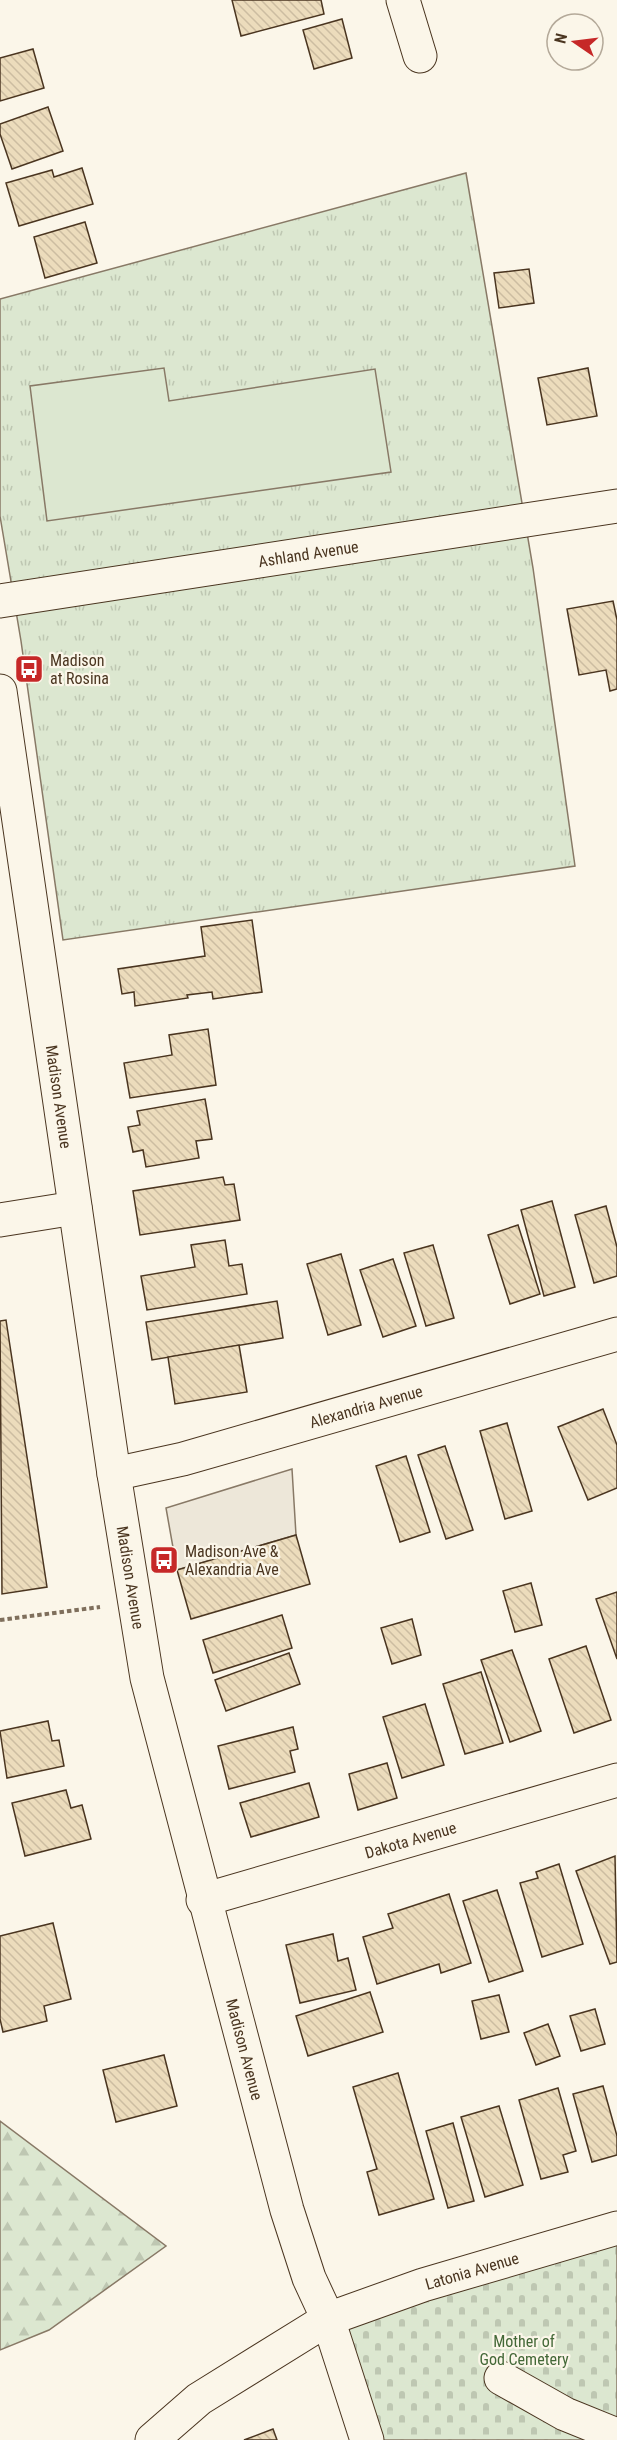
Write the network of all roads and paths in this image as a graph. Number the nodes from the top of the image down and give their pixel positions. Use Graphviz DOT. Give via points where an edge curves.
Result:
graph roads {
  1 [pos="403,0"];
  2 [pos="420,56"];
  3 [pos="617,506"];
  4 [pos="0,601"];
  5 [pos="0,691"];
  6 [pos="75,1208"];
  7 [pos="0,1220"];
  8 [pos="617,1334"];
  9 [pos="114,1474"];
  10 [pos="135,1603"];
  11 [pos="0,1620"];
  12 [pos="617,1780"];
  13 [pos="203,1899"];
  14 [pos="617,2228"];
  15 [pos="328,2319"];
  16 [pos="501,2378"];
  17 [pos="617,2435"];
  18 [pos="152,2440"];
  19 [pos="367,2440"];
  1 -- 2 [label="street"];
  3 -- 4 [label="street, Ashland Avenue"];
  5 -- 6 [label="street, Madison Avenue"];
  6 -- 7 [label="street"];
  6 -- 9 [label="street, Madison Avenue"];
  8 -- 9 [label="street, Alexandria Avenue" via="183,1459"];
  9 -- 10 [label="street, Madison Avenue"];
  10 -- 11 [label="path"];
  10 -- 13 [label="street, Madison Avenue" via="147,1678"];
  12 -- 13 [label="street, Dakota Avenue"];
  13 -- 15 [label="street, Madison Avenue" via="287,2210 309,2278"];
  14 -- 15 [label="street, Latonia Avenue"];
  15 -- 18 [label="street, Latonia Avenue" via="199,2399"];
  15 -- 19 [label="street, Madison Avenue"];
  16 -- 17 [label="street" via="565,2414"];
}
